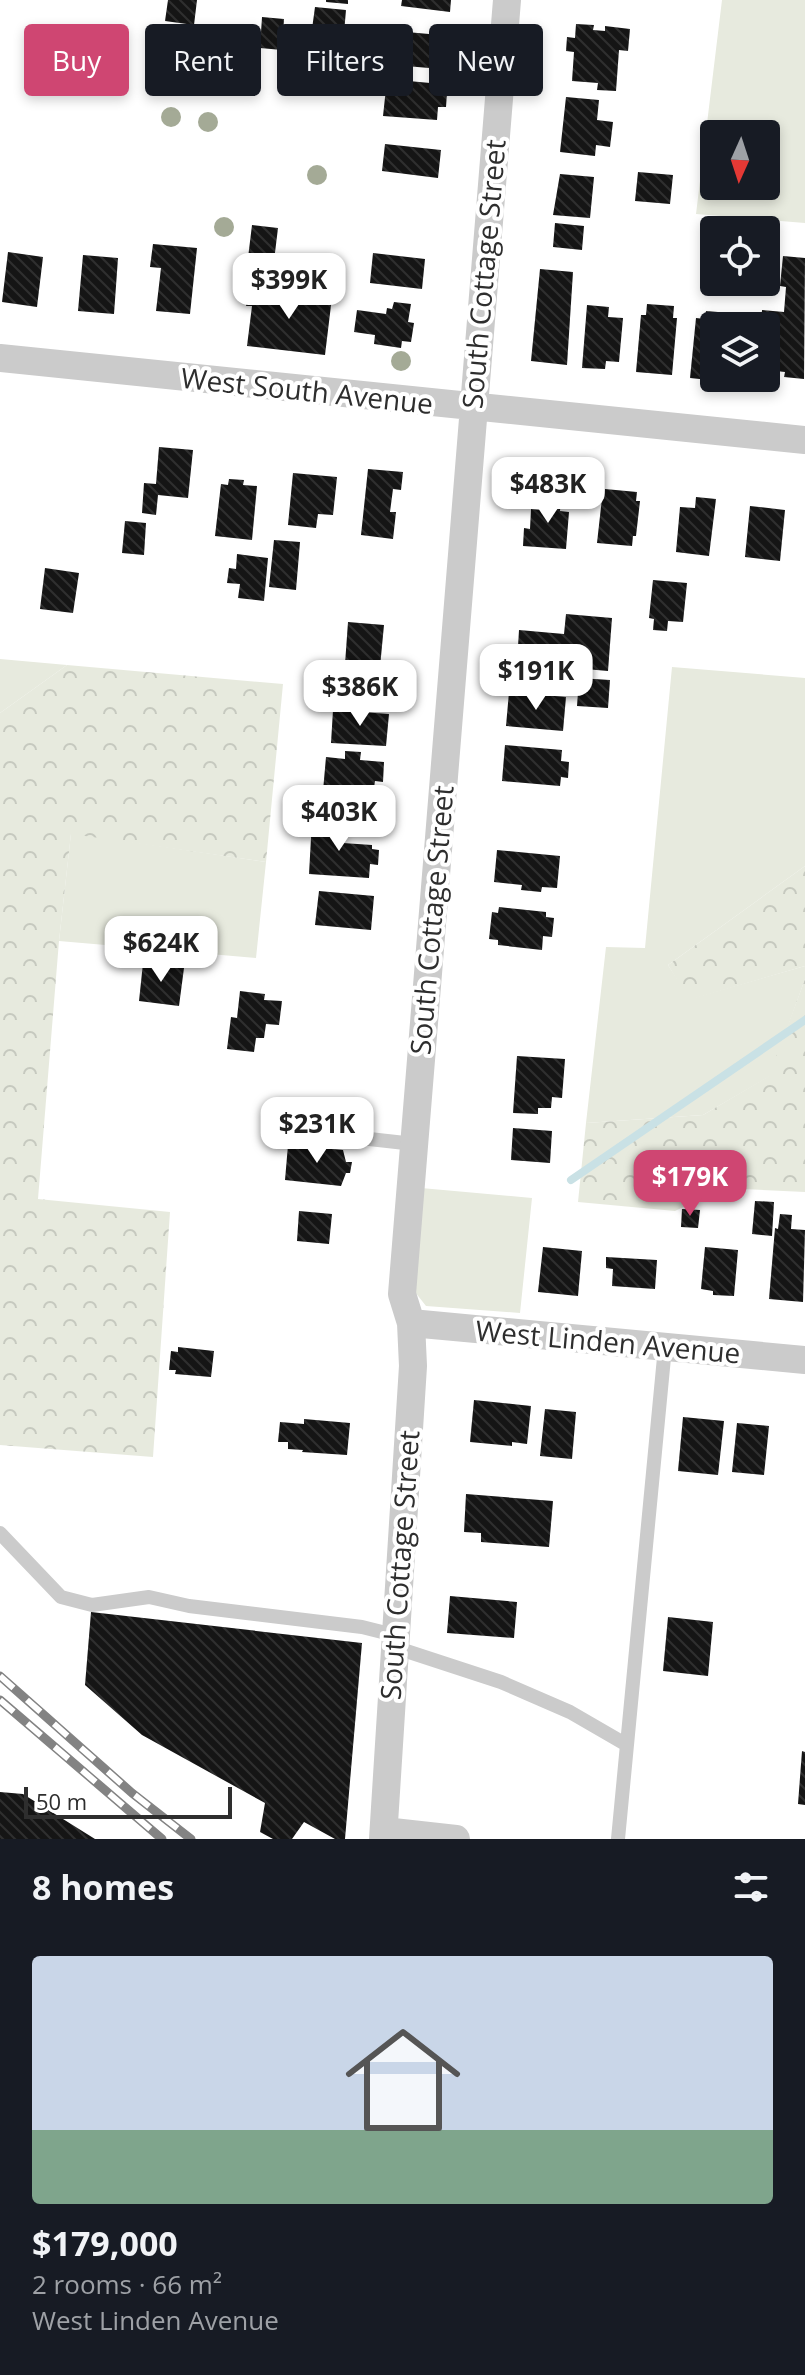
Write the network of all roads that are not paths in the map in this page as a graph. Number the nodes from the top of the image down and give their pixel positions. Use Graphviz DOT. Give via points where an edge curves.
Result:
graph roads {
  1 [pos="507,0"];
  2 [pos="0,358"];
  3 [pos="473,408"];
  4 [pos="805,440"];
  5 [pos="271,1128"];
  6 [pos="414,1144"];
  7 [pos="411,1323"];
  8 [pos="665,1347"];
  9 [pos="805,1360"];
  10 [pos="0,1533"];
  11 [pos="394,1641"];
  12 [pos="627,1745"];
  13 [pos="384,1835"];
  14 [pos="456,1839"];
  15 [pos="618,1839"];
  1 -- 3 [label="street, South Cottage Street"];
  2 -- 3 [label="street, West South Avenue"];
  3 -- 4 [label="street, West South Avenue"];
  3 -- 6 [label="street, South Cottage Street"];
  5 -- 6 [label="lane"];
  6 -- 7 [label="street, South Cottage Street" via="402,1294"];
  7 -- 8 [label="street, West Linden Avenue"];
  7 -- 11 [label="street, South Cottage Street" via="413,1366"];
  8 -- 9 [label="street, West Linden Avenue"];
  8 -- 12 [label="lane"];
  10 -- 11 [label="lane" via="61,1597 73,1602 106,1605 149,1597 362,1627"];
  11 -- 12 [label="lane" via="570,1712"];
  11 -- 13 [label="street, South Cottage Street"];
  12 -- 15 [label="lane"];
  13 -- 14 [label="street"];
}
